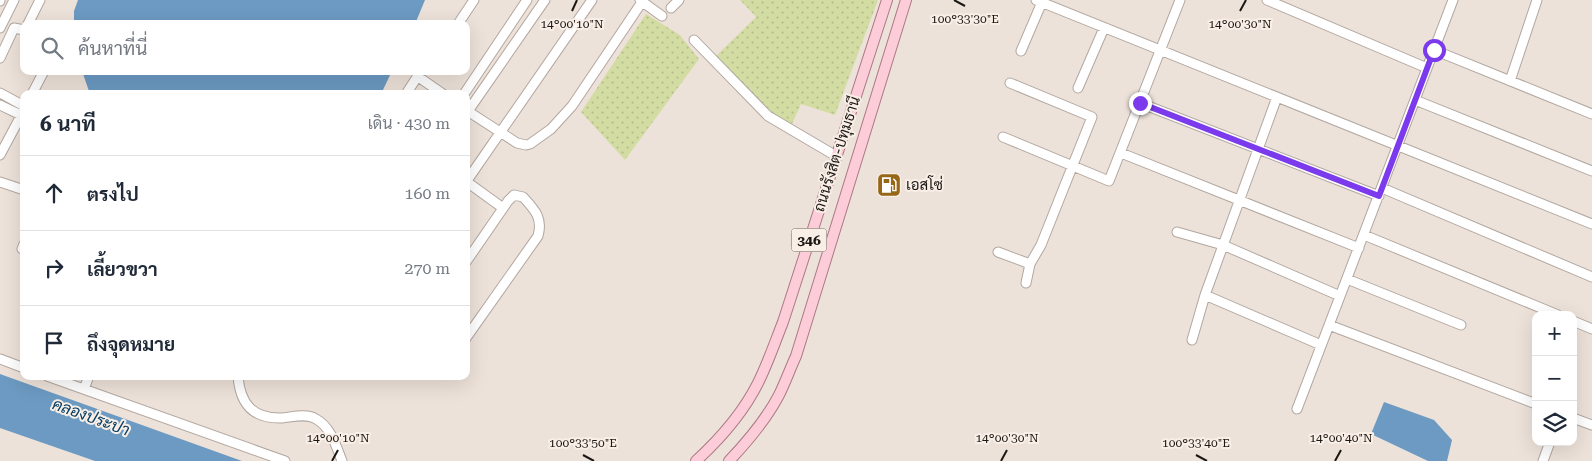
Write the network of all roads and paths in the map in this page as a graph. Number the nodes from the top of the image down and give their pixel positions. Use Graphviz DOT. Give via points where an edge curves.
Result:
graph roads {
  1 [pos="14,0"];
  2 [pos="40,0"];
  3 [pos="474,0"];
  4 [pos="545,0"];
  5 [pos="592,0"];
  6 [pos="679,0"];
  7 [pos="886,0"];
  8 [pos="906,0"];
  9 [pos="1180,0"];
  10 [pos="1267,0"];
  11 [pos="1453,0"];
  12 [pos="1537,0"];
  13 [pos="527,1"];
  14 [pos="641,1"];
  15 [pos="1039,1"];
  16 [pos="671,8"];
  17 [pos="538,10"];
  18 [pos="662,16"];
  19 [pos="30,20"];
  20 [pos="461,20"];
  21 [pos="879,25"];
  22 [pos="0,28"];
  23 [pos="1104,28"];
  24 [pos="20,29"];
  25 [pos="897,31"];
  26 [pos="694,40"];
  27 [pos="1160,49"];
  28 [pos="1434,50"];
  29 [pos="1021,51"];
  30 [pos="0,58"];
  31 [pos="1427,68"];
  32 [pos="42,75"];
  33 [pos="418,75"];
  34 [pos="420,75"];
  35 [pos="1510,81"];
  36 [pos="1010,83"];
  37 [pos="1078,88"];
  38 [pos="34,90"];
  39 [pos="409,90"];
  40 [pos="438,90"];
  41 [pos="467,90"];
  42 [pos="0,94"];
  43 [pos="1277,97"];
  44 [pos="1415,100"];
  45 [pos="1140,103"];
  46 [pos="0,105"];
  47 [pos="470,108"];
  48 [pos="20,109"];
  49 [pos="20,110"];
  50 [pos="470,114"];
  51 [pos="1592,114"];
  52 [pos="20,116"];
  53 [pos="500,133"];
  54 [pos="1003,137"];
  55 [pos="2,145"];
  56 [pos="1398,145"];
  57 [pos="1259,148"];
  58 [pos="1120,153"];
  59 [pos="0,155"];
  60 [pos="836,156"];
  61 [pos="1072,166"];
  62 [pos="1592,171"];
  63 [pos="470,176"];
  64 [pos="0,182"];
  65 [pos="470,185"];
  66 [pos="20,189"];
  67 [pos="1380,192"];
  68 [pos="1240,200"];
  69 [pos="503,208"];
  70 [pos="1592,224"];
  71 [pos="1177,232"];
  72 [pos="1364,235"];
  73 [pos="1223,245"];
  74 [pos="1359,248"];
  75 [pos="998,252"];
  76 [pos="470,256"];
  77 [pos="1030,264"];
  78 [pos="1592,277"];
  79 [pos="1347,279"];
  80 [pos="1026,283"];
  81 [pos="1205,295"];
  82 [pos="1340,296"];
  83 [pos="1548,311"];
  84 [pos="1577,323"];
  85 [pos="1329,325"];
  86 [pos="1461,325"];
  87 [pos="1592,329"];
  88 [pos="470,330"];
  89 [pos="1192,340"];
  90 [pos="1322,345"];
  91 [pos="0,359"];
  92 [pos="20,366"];
  93 [pos="58,380"];
  94 [pos="88,380"];
  95 [pos="238,380"];
  96 [pos="84,390"];
  97 [pos="1532,402"];
  98 [pos="1297,409"];
  99 [pos="1577,419"];
  100 [pos="1592,425"];
  101 [pos="1549,446"];
  102 [pos="285,461"];
  103 [pos="342,461"];
  104 [pos="696,461"];
  105 [pos="729,461"];
  106 [pos="1543,461"];
  1 -- 22 [label="street"];
  2 -- 19 [label="street"];
  3 -- 20 [label="street"];
  4 -- 17 [label="street"];
  5 -- 53 [label="street"];
  6 -- 16 [label="street"];
  7 -- 21 [label="main road, ถนนรังสิต-ปทุมธานี / 346"];
  8 -- 25 [label="main road, ถนนรังสิต-ปทุมธานี / 346"];
  9 -- 27 [label="street"];
  10 -- 31 [label="street"];
  11 -- 28 [label="street"];
  12 -- 35 [label="street"];
  13 -- 17 [label="street"];
  13 -- 41 [label="street"];
  14 -- 18 [label="street"];
  14 -- 53 [label="street" via="572,106 552,129 526,145"];
  15 -- 23 [label="street"];
  15 -- 29 [label="street"];
  17 -- 47 [label="street"];
  21 -- 25 [label="main road"];
  21 -- 60 [label="main road, ถนนรังสิต-ปทุมธานี / 346"];
  23 -- 27 [label="street"];
  23 -- 37 [label="street"];
  24 -- 30 [label="street" via="14,28"];
  25 -- 105 [label="main road, ถนนรังสิต-ปทุมธานี / 346" via="796,356 772,407"];
  26 -- 60 [label="street" via="768,116"];
  27 -- 43 [label="street"];
  27 -- 45 [label="street"];
  28 -- 31 [label="street"];
  28 -- 35 [label="street"];
  31 -- 44 [label="street"];
  32 -- 38 [label="street"];
  33 -- 39 [label="street"];
  34 -- 40 [label="street"];
  35 -- 51 [label="street"];
  36 -- 61 [label="street" via="1092,117"];
  42 -- 48 [label="street"];
  43 -- 56 [label="street"];
  43 -- 57 [label="street"];
  44 -- 56 [label="street"];
  44 -- 62 [label="street"];
  45 -- 57 [label="street"];
  45 -- 58 [label="street"];
  46 -- 49 [label="street"];
  50 -- 53 [label="street"];
  52 -- 55 [label="street"];
  53 -- 63 [label="street"];
  54 -- 61 [label="street"];
  55 -- 59 [label="street"];
  56 -- 67 [label="street"];
  56 -- 70 [label="street"];
  57 -- 67 [label="street"];
  57 -- 68 [label="street"];
  58 -- 61 [label="street" via="1109,181"];
  58 -- 68 [label="street"];
  60 -- 104 [label="main road, ถนนรังสิต-ปทุมธานี / 346" via="783,322 759,382 729,427"];
  61 -- 77 [label="street" via="1041,245"];
  64 -- 66 [label="street"];
  65 -- 69 [label="street"];
  67 -- 72 [label="street"];
  67 -- 78 [label="street"];
  68 -- 73 [label="street"];
  68 -- 74 [label="street"];
  69 -- 76 [label="street"];
  69 -- 88 [label="street" via="514,195 523,197 540,221 540,227 532,245"];
  71 -- 73 [label="street"];
  72 -- 74 [label="street"];
  72 -- 83 [label="street"];
  73 -- 81 [label="street"];
  73 -- 82 [label="street"];
  74 -- 79 [label="street"];
  75 -- 77 [label="street"];
  77 -- 80 [label="street"];
  79 -- 82 [label="street"];
  79 -- 86 [label="street"];
  81 -- 89 [label="street"];
  81 -- 90 [label="street"];
  82 -- 85 [label="street"];
  84 -- 87 [label="street"];
  85 -- 90 [label="street"];
  85 -- 97 [label="street"];
  90 -- 98 [label="street"];
  91 -- 92 [label="street"];
  93 -- 96 [label="street"];
  94 -- 96 [label="street"];
  95 -- 103 [label="street" via="246,405 260,415 315,417 330,433"];
  96 -- 102 [label="street"];
  99 -- 100 [label="street"];
  101 -- 106 [label="street"];
}
